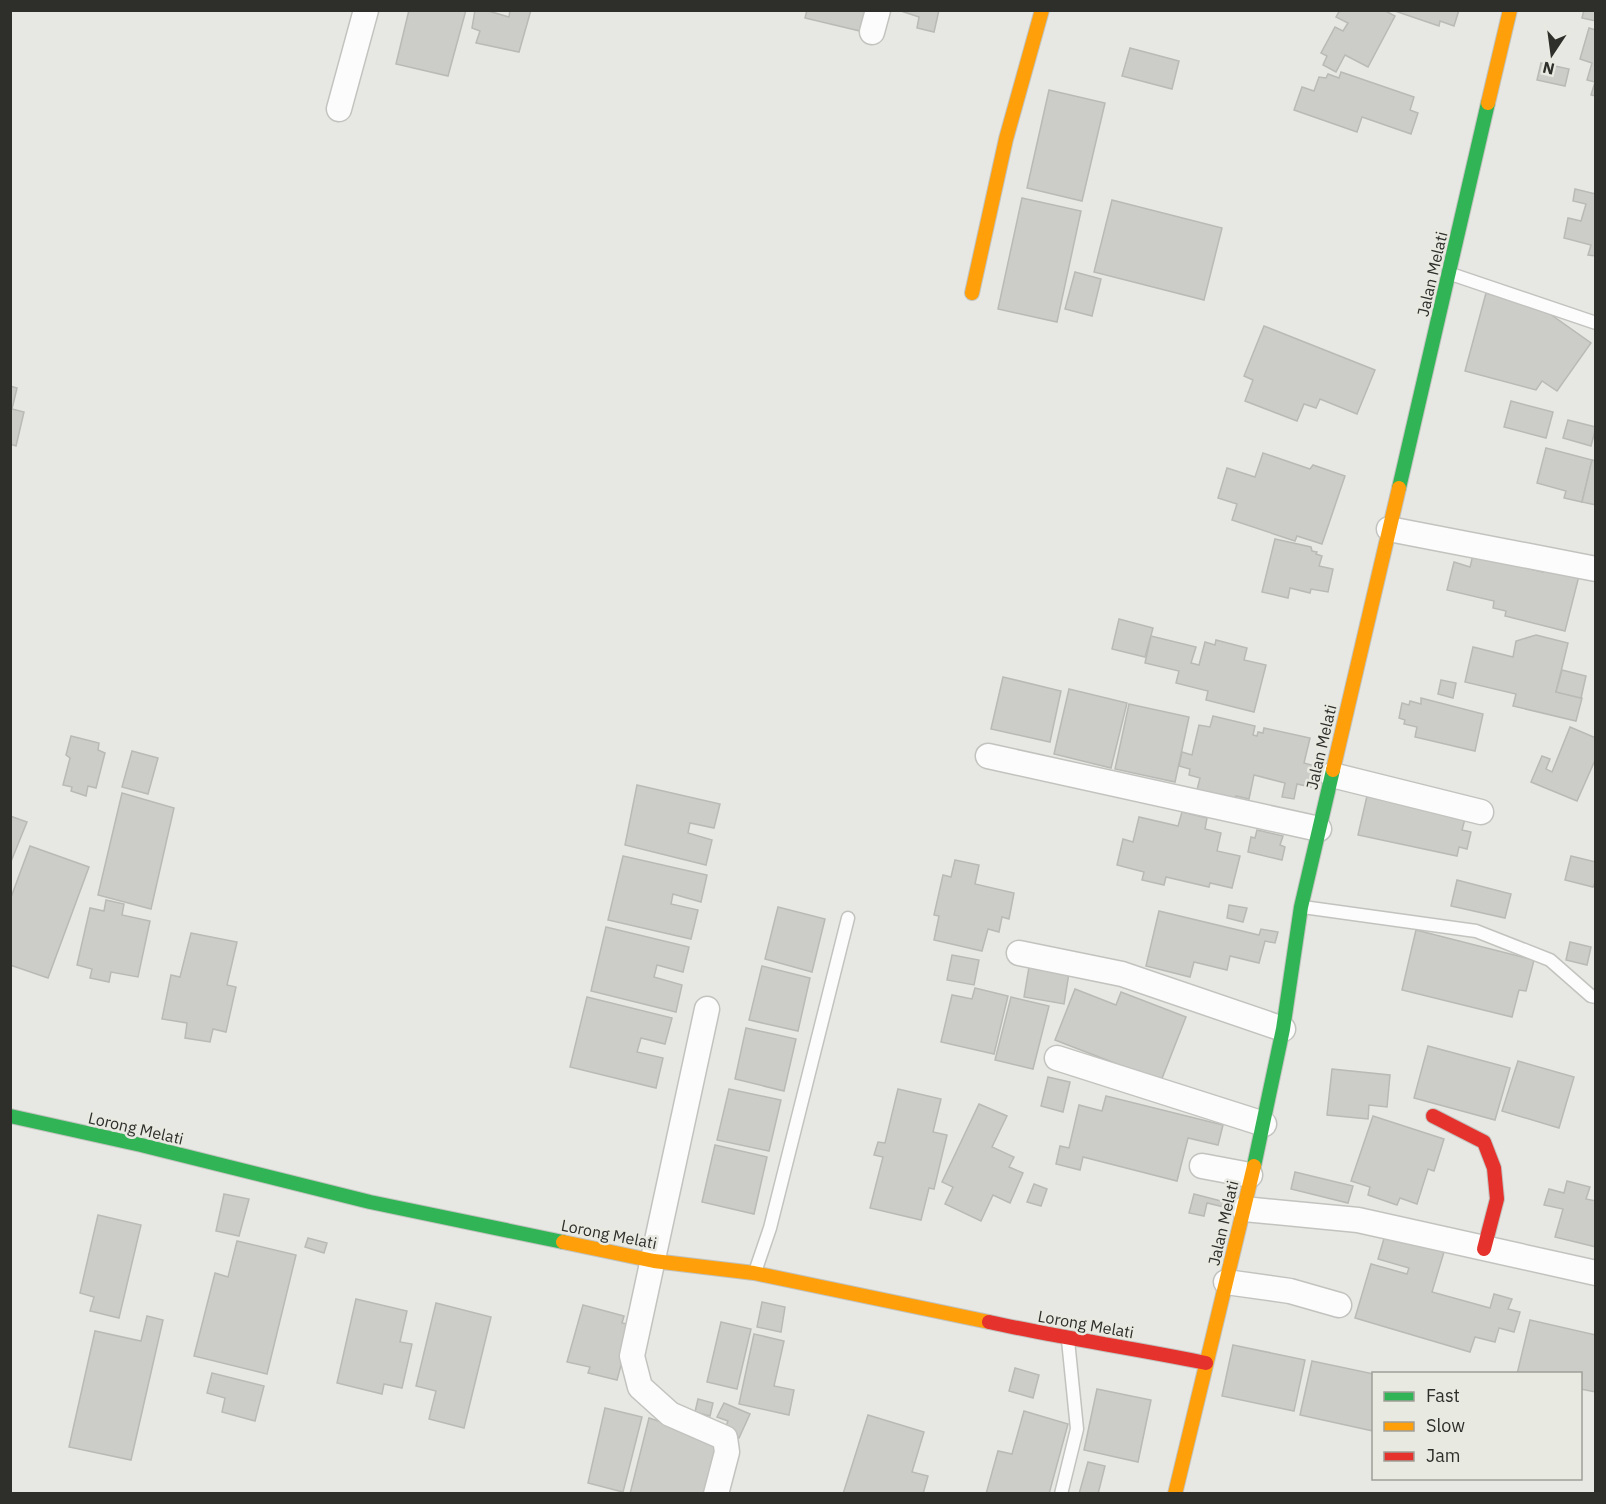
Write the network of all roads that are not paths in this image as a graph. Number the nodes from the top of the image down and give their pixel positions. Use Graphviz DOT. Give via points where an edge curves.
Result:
graph roads {
  1 [pos="366,10"];
  2 [pos="1042,10"];
  3 [pos="1510,10"];
  4 [pos="339,109"];
  5 [pos="1450,274"];
  6 [pos="972,293"];
  7 [pos="1596,323"];
  8 [pos="1389,529"];
  9 [pos="1596,569"];
  10 [pos="988,756"];
  11 [pos="1332,775"];
  12 [pos="1481,812"];
  13 [pos="1319,829"];
  14 [pos="1301,907"];
  15 [pos="848,918"];
  16 [pos="1019,953"];
  17 [pos="1596,997"];
  18 [pos="707,1009"];
  19 [pos="1283,1029"];
  20 [pos="1057,1058"];
  21 [pos="10,1116"];
  22 [pos="1433,1116"];
  23 [pos="1264,1124"];
  24 [pos="1202,1166"];
  25 [pos="1251,1175"];
  26 [pos="1244,1209"];
  27 [pos="1484,1250"];
  28 [pos="654,1261"];
  29 [pos="754,1273"];
  30 [pos="1596,1273"];
  31 [pos="1226,1282"];
  32 [pos="1339,1305"];
  33 [pos="1068,1339"];
  34 [pos="1206,1363"];
  35 [pos="716,1494"];
  36 [pos="1061,1494"];
  37 [pos="1175,1494"];
  1 -- 4 [label="street"];
  2 -- 6 [label="street" via="1006,139"];
  3 -- 5 [label="street, Jalan Melati"];
  5 -- 7 [label="lane"];
  5 -- 8 [label="street, Jalan Melati"];
  8 -- 9 [label="street"];
  8 -- 11 [label="street, Jalan Melati"];
  10 -- 13 [label="street"];
  11 -- 12 [label="street"];
  11 -- 13 [label="street, Jalan Melati"];
  13 -- 14 [label="street, Jalan Melati"];
  14 -- 17 [label="lane" via="1476,931 1550,960"];
  14 -- 19 [label="street, Jalan Melati"];
  15 -- 29 [label="lane" via="770,1228"];
  16 -- 19 [label="street" via="1122,974"];
  18 -- 28 [label="street"];
  19 -- 23 [label="street, Jalan Melati"];
  20 -- 23 [label="street"];
  21 -- 28 [label="street, Lorong Melati" via="370,1202"];
  22 -- 27 [label="street" via="1484,1142 1494,1168 1497,1199"];
  23 -- 25 [label="street, Jalan Melati"];
  24 -- 25 [label="street"];
  25 -- 26 [label="street, Jalan Melati"];
  26 -- 27 [label="street" via="1358,1220"];
  26 -- 31 [label="street, Jalan Melati"];
  27 -- 30 [label="street"];
  28 -- 29 [label="street, Lorong Melati"];
  28 -- 35 [label="street" via="632,1356 640,1388 670,1414 725,1438 727,1452"];
  29 -- 33 [label="street, Lorong Melati"];
  31 -- 32 [label="street" via="1290,1291"];
  31 -- 34 [label="street, Jalan Melati"];
  33 -- 34 [label="street, Lorong Melati"];
  33 -- 36 [label="lane" via="1077,1429"];
  34 -- 37 [label="street, Jalan Melati"];
}
